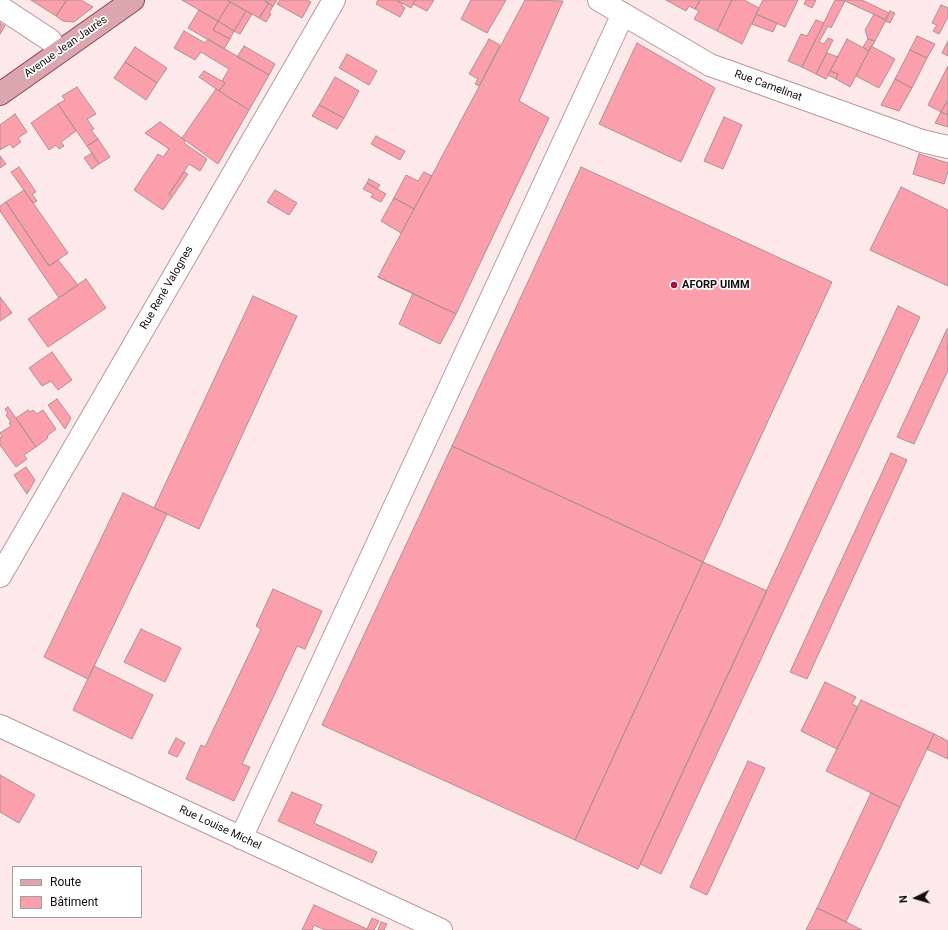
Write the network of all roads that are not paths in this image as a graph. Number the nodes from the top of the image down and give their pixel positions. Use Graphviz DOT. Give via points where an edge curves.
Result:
graph roads {
  1 [pos="133,0"];
  2 [pos="334,0"];
  3 [pos="599,0"];
  4 [pos="0,7"];
  5 [pos="623,14"];
  6 [pos="59,52"];
  7 [pos="0,94"];
  8 [pos="948,147"];
  9 [pos="0,576"];
  10 [pos="0,726"];
  11 [pos="241,838"];
  12 [pos="441,930"];
  1 -- 6 [label="main road, Avenue Jean Jaurès"];
  2 -- 9 [label="street, Rue René Valognes"];
  3 -- 5 [label="street, Rue Camelinat"];
  4 -- 6 [label="street" via="50,40"];
  5 -- 8 [label="street, Rue Camelinat" via="710,65 922,141"];
  5 -- 11 [label="street"];
  6 -- 7 [label="main road, Avenue Jean Jaurès"];
  10 -- 11 [label="street, Rue Louise Michel"];
  11 -- 12 [label="street, Rue Louise Michel"];
}
